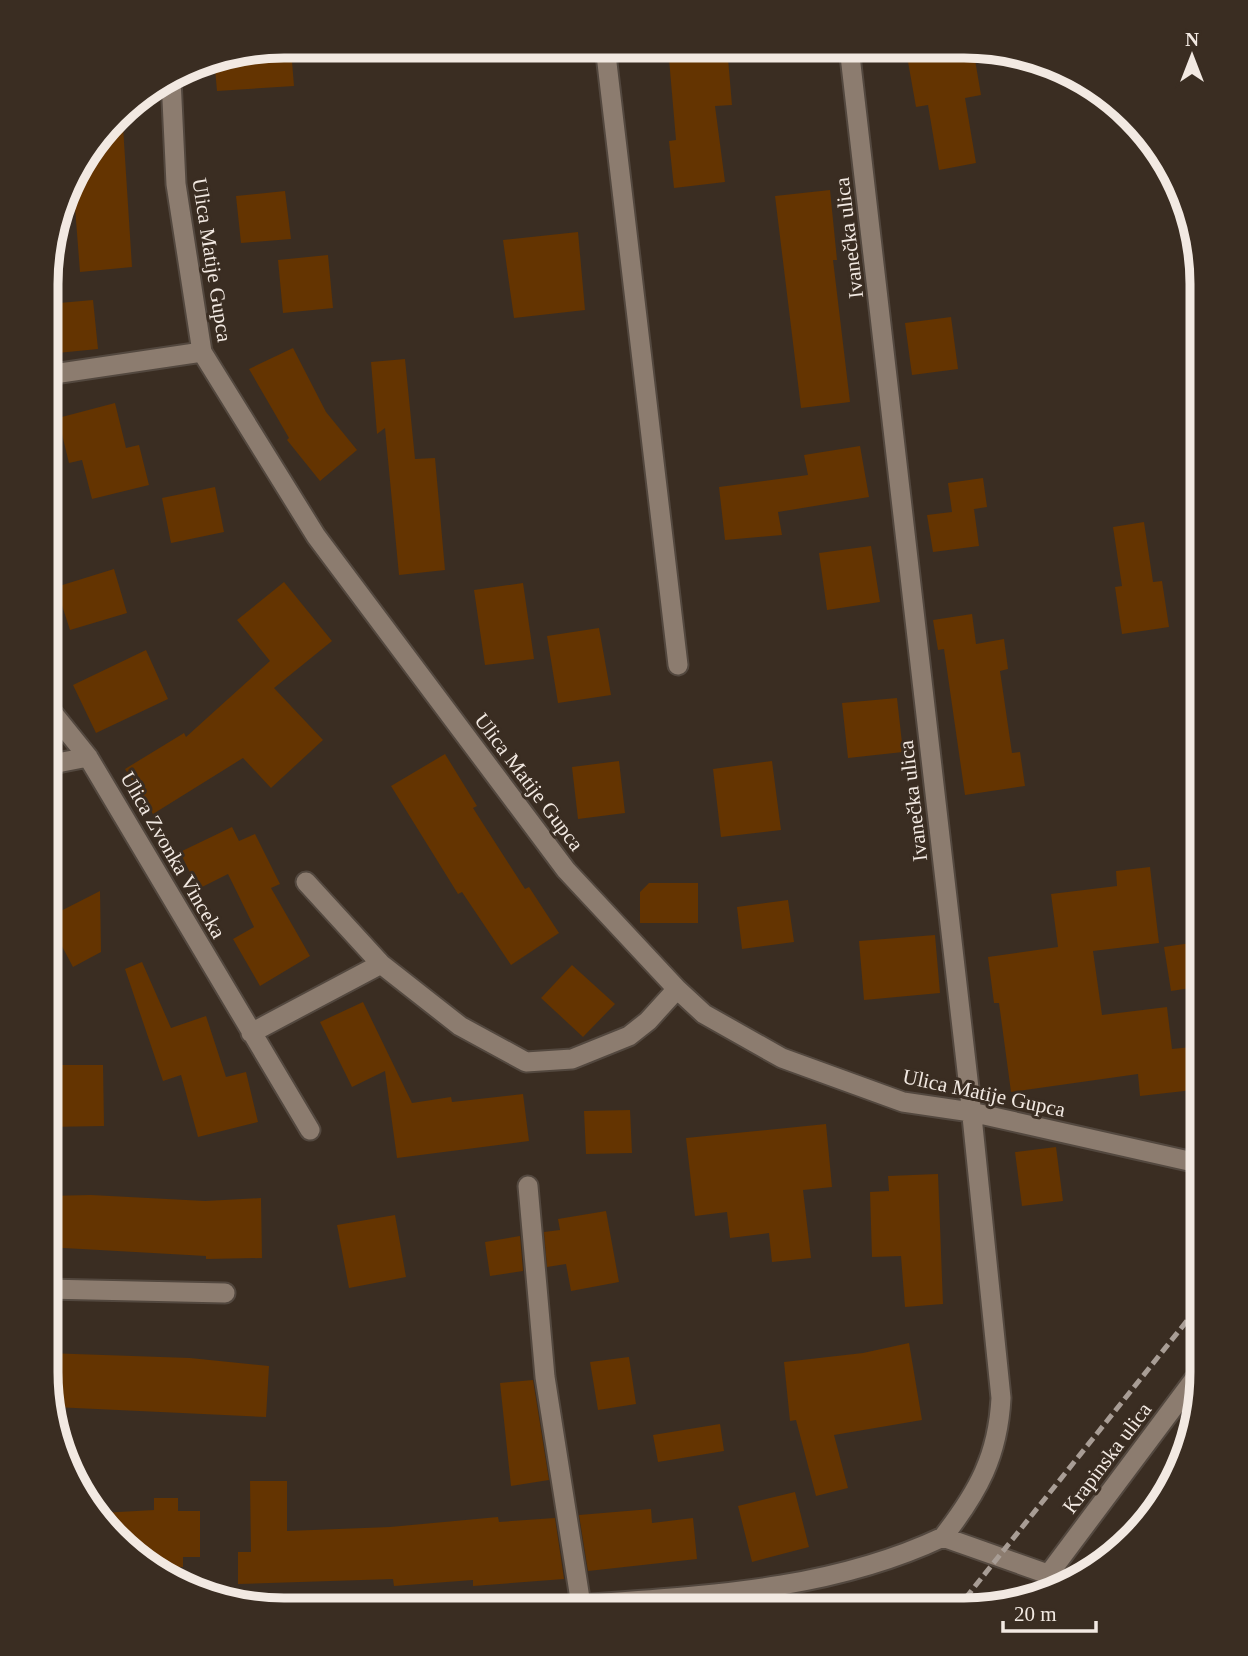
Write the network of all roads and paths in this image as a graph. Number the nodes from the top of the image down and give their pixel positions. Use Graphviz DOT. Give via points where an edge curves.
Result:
graph roads {
  1 [pos="606,58"];
  2 [pos="850,58"];
  3 [pos="171,88"];
  4 [pos="202,352"];
  5 [pos="58,373"];
  6 [pos="678,665"];
  7 [pos="58,720"];
  8 [pos="88,757"];
  9 [pos="58,763"];
  10 [pos="306,882"];
  11 [pos="381,964"];
  12 [pos="677,989"];
  13 [pos="251,1033"];
  14 [pos="971,1112"];
  15 [pos="310,1130"];
  16 [pos="1190,1161"];
  17 [pos="528,1186"];
  18 [pos="58,1289"];
  19 [pos="225,1293"];
  20 [pos="1190,1385"];
  21 [pos="943,1536"];
  22 [pos="1048,1575"];
  23 [pos="1057,1578"];
  24 [pos="580,1598"];
  25 [pos="761,1598"];
  1 -- 6 [label="street"];
  2 -- 14 [label="street, Ivanečka ulica"];
  3 -- 4 [label="street, Ulica Matije Gupca" via="176,184"];
  4 -- 5 [label="street"];
  4 -- 12 [label="street, Ulica Matije Gupca" via="316,536 566,870"];
  7 -- 8 [label="street, Ulica Zvonka Vinceka"];
  8 -- 9 [label="street"];
  8 -- 13 [label="street, Ulica Zvonka Vinceka"];
  10 -- 11 [label="street"];
  11 -- 12 [label="street" via="460,1026 526,1062 572,1059 629,1036"];
  11 -- 13 [label="street"];
  12 -- 14 [label="street, Ulica Matije Gupca" via="704,1014 782,1058 903,1102"];
  13 -- 15 [label="street, Ulica Zvonka Vinceka"];
  14 -- 16 [label="street, Ulica Matije Gupca"];
  14 -- 21 [label="street, Ivanečka ulica" via="1001,1398 999,1430 970,1503"];
  17 -- 24 [label="street" via="545,1377"];
  18 -- 19 [label="street"];
  20 -- 22 [label="street, Krapinska ulica"];
  21 -- 22 [label="street"];
  21 -- 25 [label="street" via="904,1555"];
  22 -- 23 [label="street"];
}
